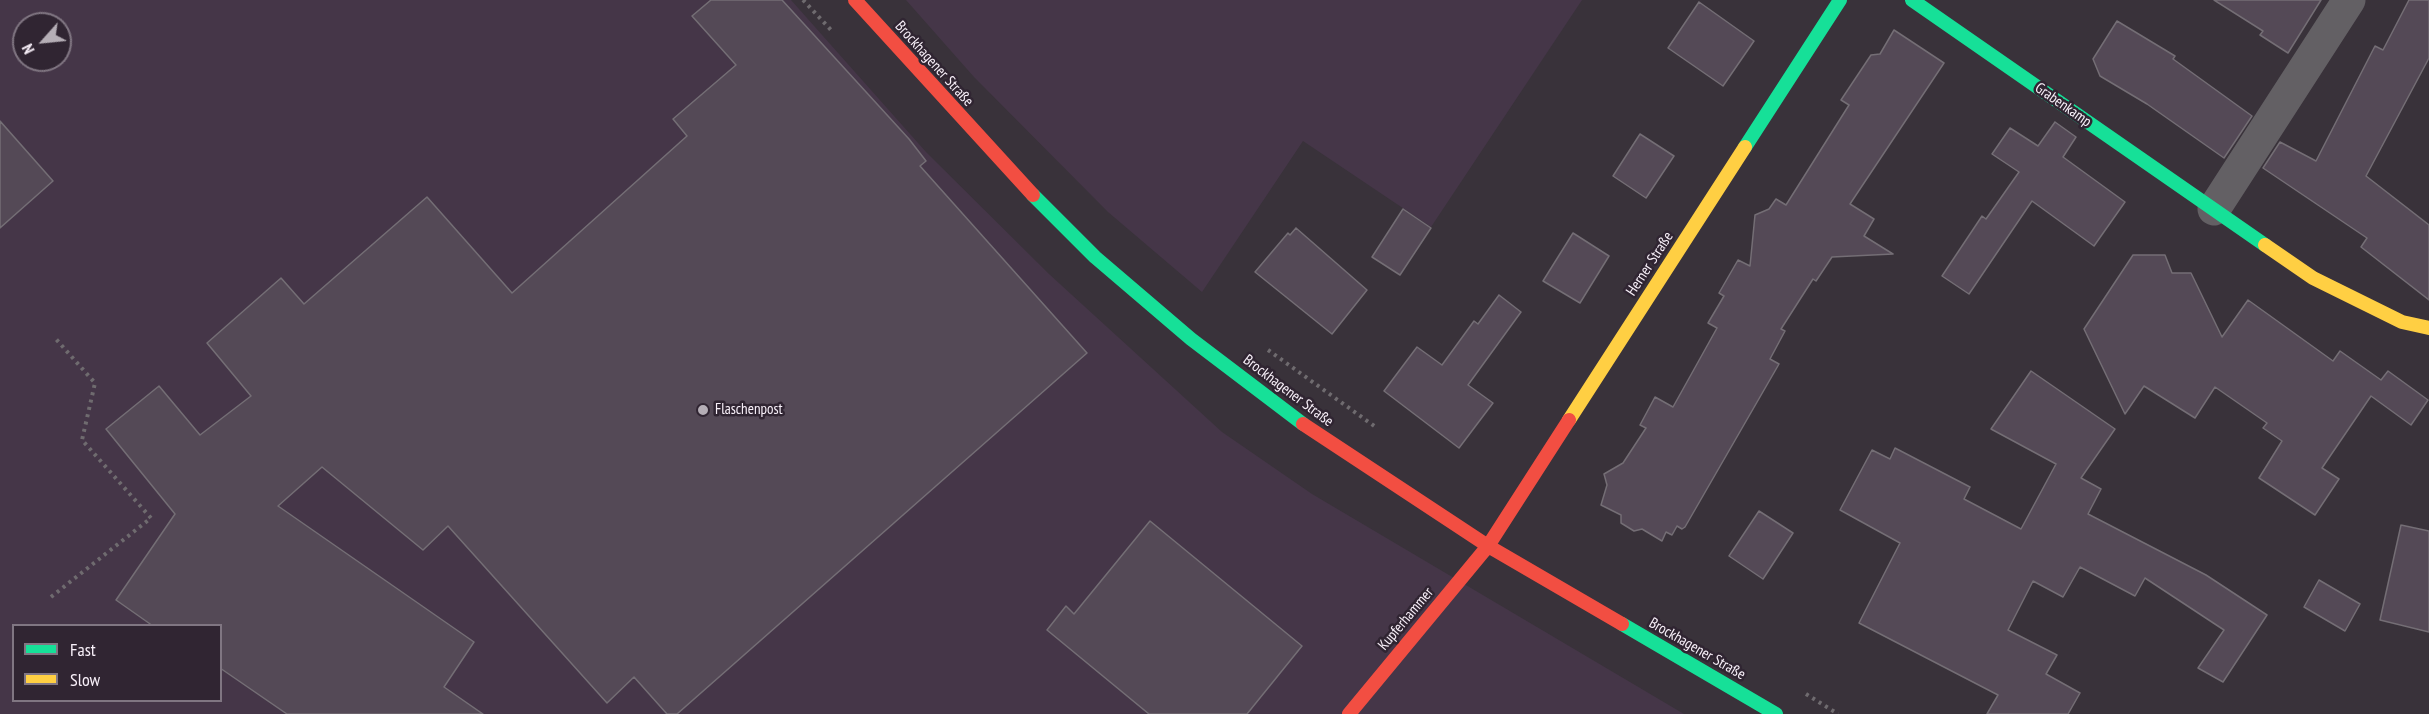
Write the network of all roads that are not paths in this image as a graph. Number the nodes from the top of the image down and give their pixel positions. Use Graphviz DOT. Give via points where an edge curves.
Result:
graph roads {
  1 [pos="855,0"];
  2 [pos="1840,0"];
  3 [pos="1912,0"];
  4 [pos="2349,0"];
  5 [pos="2214,209"];
  6 [pos="2429,328"];
  7 [pos="1488,546"];
  8 [pos="1349,714"];
  9 [pos="1776,714"];
  1 -- 7 [label="street, Brockhagener Straße" via="1019,181 1095,257 1169,321 1316,433"];
  2 -- 7 [label="street, Herner Straße"];
  3 -- 5 [label="street, Grabenkamp"];
  4 -- 5 [label="street"];
  5 -- 6 [label="street, Grabenkamp" via="2313,278 2402,322"];
  7 -- 8 [label="street, Kupferhammer"];
  7 -- 9 [label="street, Brockhagener Straße"];
}
